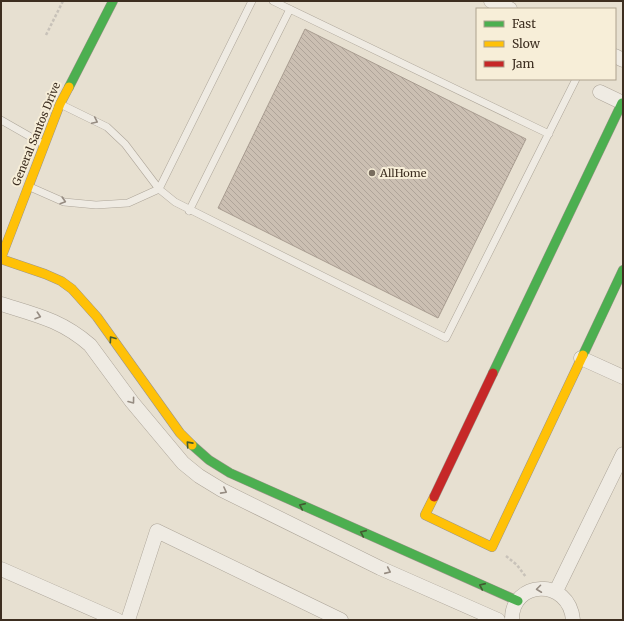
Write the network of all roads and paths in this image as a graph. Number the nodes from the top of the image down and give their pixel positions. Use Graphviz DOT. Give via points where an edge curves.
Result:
graph roads {
  1 [pos="63,1"];
  2 [pos="113,1"];
  3 [pos="252,1"];
  4 [pos="272,1"];
  5 [pos="491,1"];
  6 [pos="508,8"];
  7 [pos="290,9"];
  8 [pos="46,35"];
  9 [pos="576,80"];
  10 [pos="600,92"];
  11 [pos="623,103"];
  12 [pos="60,104"];
  13 [pos="1,120"];
  14 [pos="549,134"];
  15 [pos="43,144"];
  16 [pos="28,186"];
  17 [pos="159,189"];
  18 [pos="189,211"];
  19 [pos="1,259"];
  20 [pos="623,270"];
  21 [pos="1,304"];
  22 [pos="581,358"];
  23 [pos="623,377"];
  24 [pos="623,454"];
  25 [pos="492,547"];
  26 [pos="1,569"];
  27 [pos="531,590"];
  28 [pos="556,591"];
  29 [pos="518,602"];
  30 [pos="117,620"];
  31 [pos="128,620"];
  32 [pos="341,620"];
  33 [pos="498,620"];
  34 [pos="512,620"];
  35 [pos="573,620"];
  1 -- 8 [label="path"];
  2 -- 12 [label="main road, General Santos Drive"];
  3 -- 17 [label="lane"];
  4 -- 7 [label="lane"];
  5 -- 6 [label="street"];
  7 -- 14 [label="lane"];
  7 -- 18 [label="lane"];
  9 -- 14 [label="lane"];
  10 -- 11 [label="street"];
  11 -- 25 [label="main road" via="425,515"];
  12 -- 15 [label="main road, General Santos Drive"];
  12 -- 17 [label="lane, one-way" via="107,127 125,144"];
  13 -- 15 [label="lane"];
  14 -- 18 [label="lane" via="446,338"];
  15 -- 16 [label="main road, General Santos Drive"];
  16 -- 17 [label="lane, one-way" via="64,202 96,205 128,203"];
  16 -- 19 [label="main road, General Santos Drive"];
  17 -- 18 [label="lane"];
  29 -- 19 [label="main road, one-way" via="209,462 180,433 97,317 72,289 45,274"];
  20 -- 22 [label="main road"];
  21 -- 33 [label="street, one-way" via="60,324 76,333 90,346 166,444 199,476 222,490 380,568"];
  22 -- 23 [label="street"];
  22 -- 25 [label="main road"];
  24 -- 28 [label="street"];
  25 -- 27 [label="path" via="517,565"];
  26 -- 30 [label="street"];
  28 -- 27 [label="street, one-way" via="548,588"];
  27 -- 29 [label="street"];
  28 -- 35 [label="street" via="569,603"];
  29 -- 34 [label="street"];
  31 -- 32 [label="street" via="157,531"];
}
